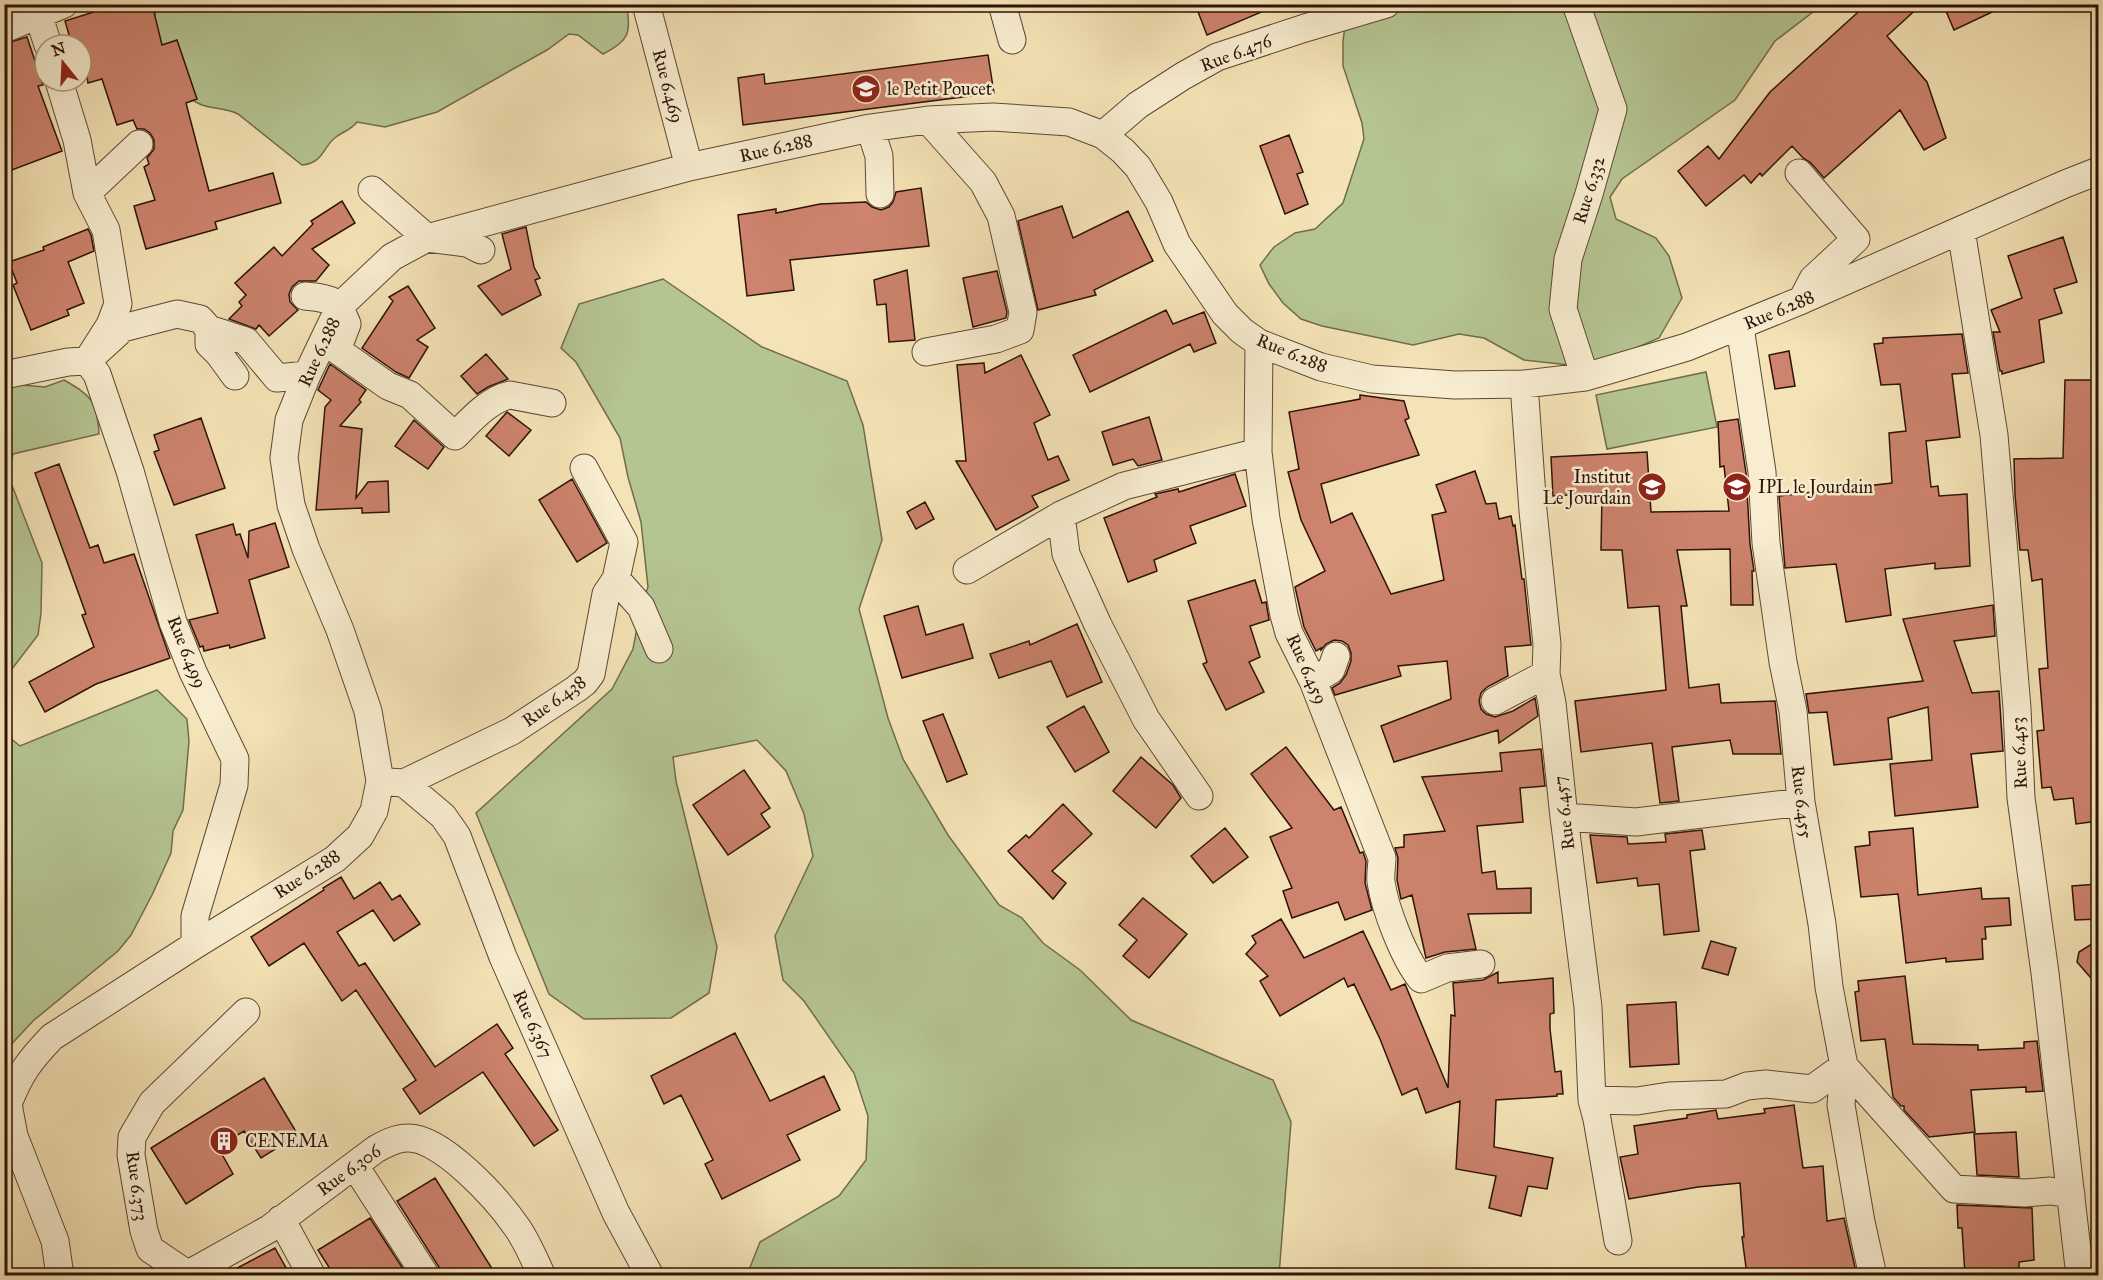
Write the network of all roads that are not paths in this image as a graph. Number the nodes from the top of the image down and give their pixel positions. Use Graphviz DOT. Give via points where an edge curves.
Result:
graph roads {
  1 [pos="64,4"];
  2 [pos="646,4"];
  3 [pos="1002,4"];
  4 [pos="1386,4"];
  5 [pos="1576,4"];
  6 [pos="40,9"];
  7 [pos="4,29"];
  8 [pos="45,33"];
  9 [pos="1012,40"];
  10 [pos="63,93"];
  11 [pos="928,120"];
  12 [pos="870,128"];
  13 [pos="1103,135"];
  14 [pos="139,144"];
  15 [pos="689,167"];
  16 [pos="2098,171"];
  17 [pos="1799,173"];
  18 [pos="372,190"];
  19 [pos="87,193"];
  20 [pos="880,194"];
  21 [pos="1961,230"];
  22 [pos="427,238"];
  23 [pos="481,250"];
  24 [pos="305,296"];
  25 [pos="1802,300"];
  26 [pos="340,306"];
  27 [pos="1740,327"];
  28 [pos="209,329"];
  29 [pos="1259,343"];
  30 [pos="926,352"];
  31 [pos="87,361"];
  32 [pos="4,375"];
  33 [pos="307,375"];
  34 [pos="235,376"];
  35 [pos="1586,377"];
  36 [pos="1524,384"];
  37 [pos="552,404"];
  38 [pos="1258,452"];
  39 [pos="584,468"];
  40 [pos="1061,515"];
  41 [pos="967,570"];
  42 [pos="616,579"];
  43 [pos="658,649"];
  44 [pos="1336,656"];
  45 [pos="1546,674"];
  46 [pos="1313,681"];
  47 [pos="1495,701"];
  48 [pos="392,782"];
  49 [pos="1199,796"];
  50 [pos="1801,802"];
  51 [pos="1564,817"];
  52 [pos="195,945"];
  53 [pos="1481,964"];
  54 [pos="246,1012"];
  55 [pos="1844,1066"];
  56 [pos="1592,1100"];
  57 [pos="7,1112"];
  58 [pos="355,1166"];
  59 [pos="2071,1194"];
  60 [pos="281,1219"];
  61 [pos="1618,1241"];
  62 [pos="60,1275"];
  63 [pos="188,1275"];
  64 [pos="312,1275"];
  65 [pos="426,1275"];
  66 [pos="542,1275"];
  67 [pos="650,1275"];
  68 [pos="1873,1275"];
  69 [pos="2080,1275"];
  1 -- 6 [label="street"];
  2 -- 15 [label="street, Rue 6.469"];
  3 -- 9 [label="street"];
  4 -- 13 [label="street, Rue 6.476" via="1217,57 1138,105"];
  5 -- 35 [label="street, Rue 6.332" via="1613,109 1568,259 1563,309"];
  6 -- 7 [label="street"];
  6 -- 8 [label="street"];
  10 -- 19 [label="street"];
  11 -- 12 [label="street, Rue 6.288"];
  11 -- 13 [label="street, Rue 6.288" via="993,117 1069,122"];
  11 -- 30 [label="street" via="983,182 1001,216 1023,312 1020,330 996,339"];
  12 -- 15 [label="street, Rue 6.288"];
  12 -- 20 [label="street" via="879,156"];
  13 -- 29 [label="street, Rue 6.288" via="1138,166 1177,244 1225,314"];
  14 -- 19 [label="street"];
  15 -- 22 [label="street, Rue 6.288"];
  16 -- 21 [label="street, Rue 6.288"];
  17 -- 25 [label="street" via="1856,239 1814,279"];
  18 -- 22 [label="street"];
  19 -- 31 [label="street" via="106,230 118,304 110,325"];
  21 -- 25 [label="street, Rue 6.288"];
  21 -- 59 [label="street, Rue 6.453" via="1994,435 2021,798"];
  22 -- 23 [label="street" via="467,243"];
  22 -- 26 [label="street, Rue 6.288" via="392,257"];
  24 -- 26 [label="street" via="329,298"];
  25 -- 27 [label="street, Rue 6.288"];
  26 -- 33 [label="street, Rue 6.288"];
  26 -- 37 [label="street" via="347,324 337,350 388,386 410,395 455,436 503,396"];
  27 -- 35 [label="street, Rue 6.288"];
  27 -- 50 [label="street, Rue 6.455" via="1762,472 1766,543 1793,711"];
  28 -- 31 [label="street" via="200,319 177,314 155,318 123,328"];
  28 -- 33 [label="street" via="246,341 277,378"];
  28 -- 34 [label="street" via="209,344"];
  29 -- 36 [label="street, Rue 6.288" via="1321,367 1372,379 1455,385"];
  29 -- 38 [label="street, Rue 6.459"];
  31 -- 32 [label="street"];
  31 -- 52 [label="street, Rue 6.499" via="97,374 130,471 173,622 235,759 234,785 195,916"];
  33 -- 48 [label="street, Rue 6.288" via="289,420 284,458 291,505 340,630"];
  35 -- 36 [label="street, Rue 6.288"];
  36 -- 45 [label="street, Rue 6.457" via="1547,644"];
  38 -- 40 [label="street" via="1124,486"];
  38 -- 46 [label="street, Rue 6.459" via="1284,615"];
  39 -- 42 [label="street, Rue 6.438" via="624,542"];
  40 -- 41 [label="street"];
  40 -- 49 [label="street" via="1066,554 1098,625 1146,719"];
  42 -- 43 [label="street" via="641,607"];
  42 -- 48 [label="street, Rue 6.438" via="606,594 594,665 585,682 512,731"];
  44 -- 46 [label="street" via="1330,670"];
  45 -- 47 [label="street"];
  45 -- 51 [label="street, Rue 6.457"];
  46 -- 53 [label="street, Rue 6.459" via="1382,858 1381,882 1410,966 1421,979 1447,969"];
  48 -- 52 [label="street, Rue 6.288" via="360,836 334,859"];
  48 -- 67 [label="street, Rue 6.367" via="443,816 457,836 503,957 616,1213"];
  50 -- 51 [label="street" via="1636,822"];
  50 -- 55 [label="street, Rue 6.455"];
  51 -- 56 [label="street, Rue 6.457" via="1588,1007"];
  52 -- 57 [label="street, Rue 6.288" via="52,1037 18,1078"];
  54 -- 63 [label="street, Rue 6.373" via="152,1103 132,1137 130,1155 150,1249"];
  55 -- 56 [label="street" via="1812,1089 1766,1084 1726,1094 1637,1101"];
  55 -- 59 [label="street" via="1954,1190"];
  55 -- 68 [label="street, Rue 6.455" via="1841,1105"];
  56 -- 61 [label="street, Rue 6.457"];
  57 -- 62 [label="street" via="55,1241"];
  58 -- 60 [label="street, Rue 6.306"];
  58 -- 65 [label="street"];
  58 -- 66 [label="street, Rue 6.306" via="389,1142 406,1138 430,1144 488,1191 518,1227"];
  59 -- 69 [label="street, Rue 6.453"];
  60 -- 63 [label="street, Rue 6.306"];
  60 -- 64 [label="street"];
}
